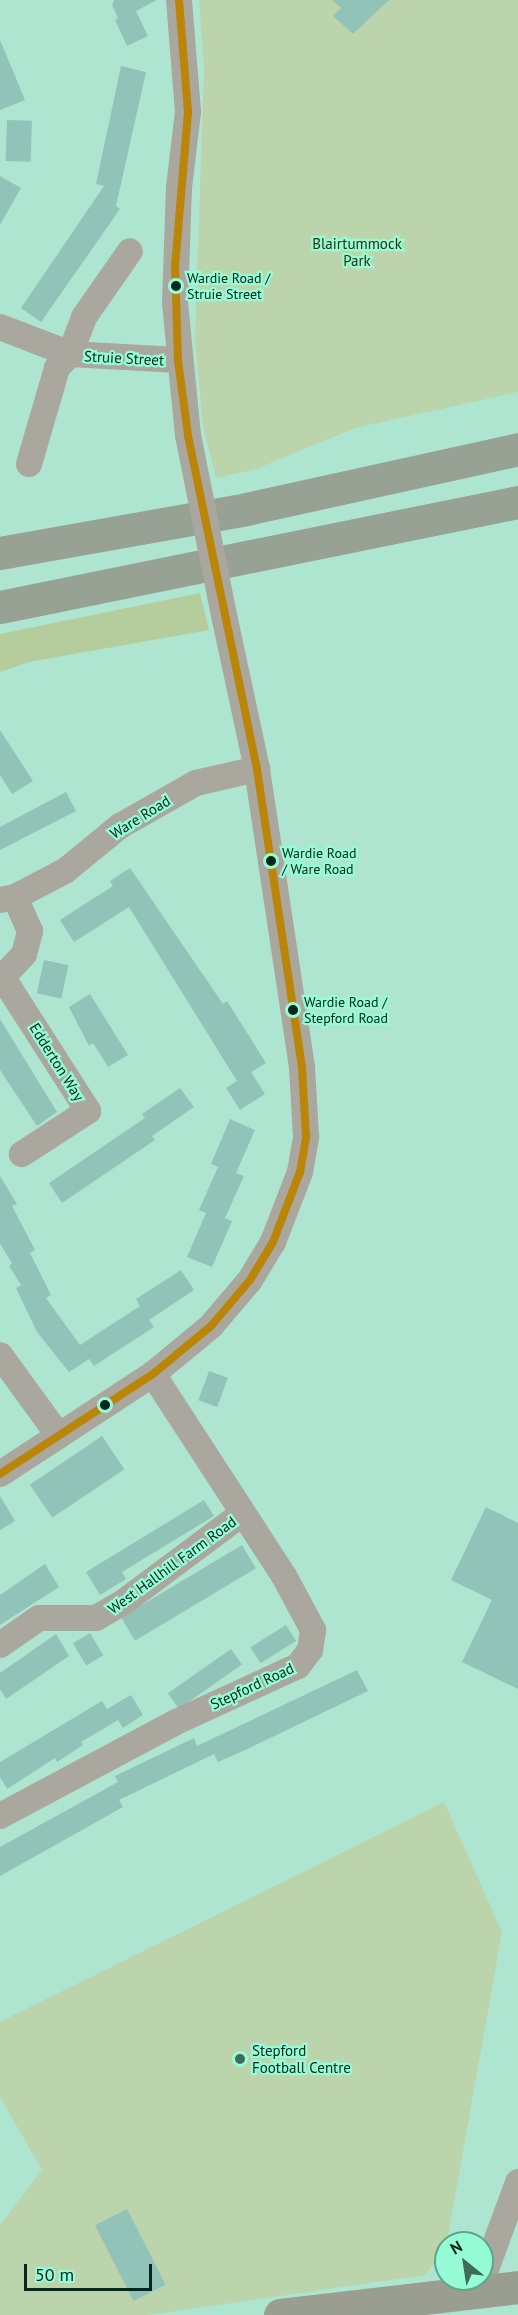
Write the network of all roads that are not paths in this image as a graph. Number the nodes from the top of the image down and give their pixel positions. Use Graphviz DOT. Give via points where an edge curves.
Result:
graph roads {
  1 [pos="179,0"];
  2 [pos="129,251"];
  3 [pos="0,327"];
  4 [pos="70,354"];
  5 [pos="178,360"];
  6 [pos="518,449"];
  7 [pos="29,464"];
  8 [pos="518,502"];
  9 [pos="0,553"];
  10 [pos="0,607"];
  11 [pos="257,769"];
  12 [pos="8,899"];
  13 [pos="2,979"];
  14 [pos="22,1154"];
  15 [pos="0,1355"];
  16 [pos="153,1374"];
  17 [pos="58,1436"];
  18 [pos="0,1474"];
  19 [pos="243,1513"];
  20 [pos="0,1645"];
  21 [pos="0,1816"];
  22 [pos="518,2182"];
  23 [pos="518,2287"];
  24 [pos="478,2303"];
  25 [pos="280,2315"];
  1 -- 5 [label="street" via="188,112 175,267"];
  2 -- 4 [label="street, Struie Street" via="84,316"];
  3 -- 4 [label="street, Struie Street"];
  4 -- 5 [label="street, Struie Street"];
  4 -- 7 [label="street, Struie Street" via="57,368"];
  5 -- 11 [label="street, bridge" via="189,435"];
  6 -- 9 [label="highway" via="246,509"];
  8 -- 10 [label="highway"];
  11 -- 12 [label="street, Ware Road" via="196,783 120,826 65,871"];
  11 -- 16 [label="street" via="305,1091 306,1137 300,1172 273,1242 250,1280 205,1333"];
  12 -- 13 [label="street" via="30,931 24,954"];
  13 -- 14 [label="street, Edderton Way" via="88,1111"];
  15 -- 17 [label="street"];
  16 -- 17 [label="street"];
  16 -- 19 [label="street, Stepford Road"];
  17 -- 18 [label="street"];
  19 -- 20 [label="street, West Hallhill Farm Road" via="125,1601 96,1618 39,1618"];
  19 -- 21 [label="street, Stepford Road" via="313,1630 310,1650 298,1665 174,1723"];
  22 -- 24 [label="street"];
  23 -- 24 [label="main road"];
  24 -- 25 [label="main road"];
}
